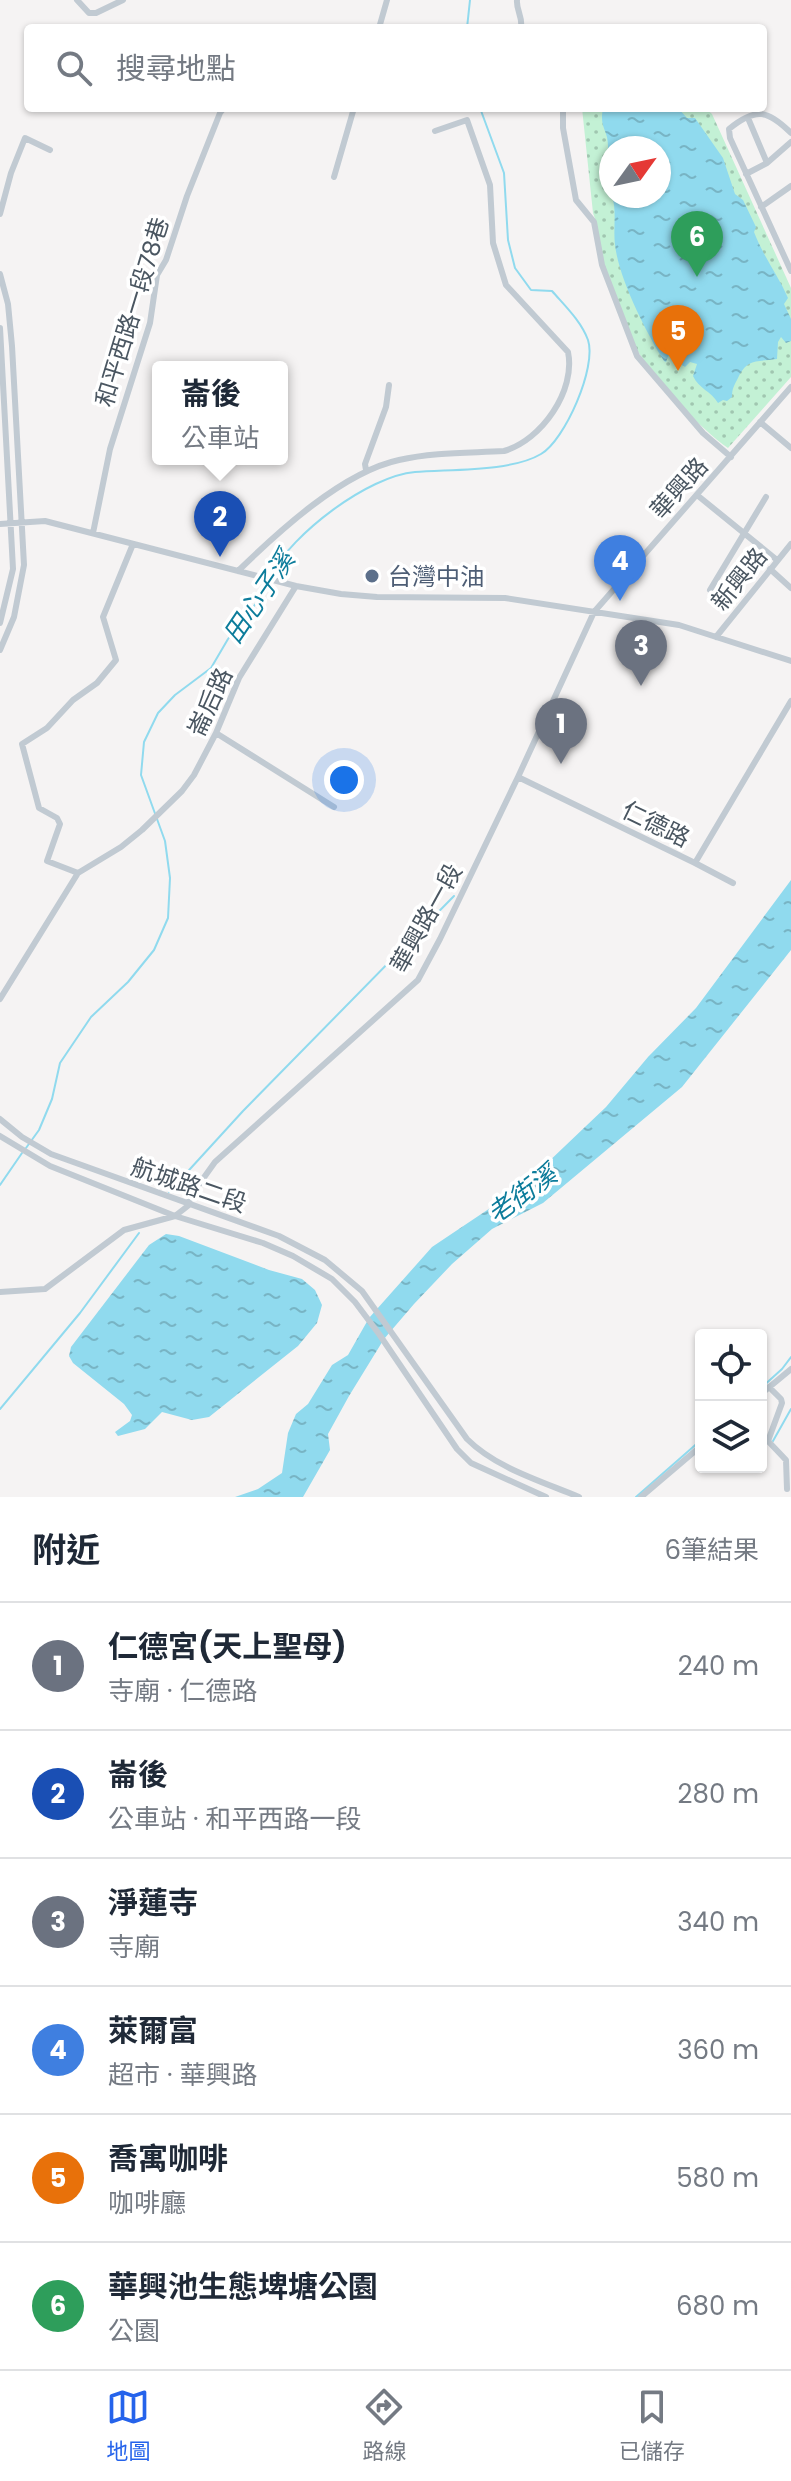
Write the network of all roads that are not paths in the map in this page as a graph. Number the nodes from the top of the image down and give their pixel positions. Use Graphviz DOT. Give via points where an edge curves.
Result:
graph roads {
  1 [pos="77,0"];
  2 [pos="123,0"];
  3 [pos="387,0"];
  4 [pos="517,0"];
  5 [pos="380,24"];
  6 [pos="522,24"];
  7 [pos="221,112"];
  8 [pos="353,112"];
  9 [pos="563,112"];
  10 [pos="748,118"];
  11 [pos="435,131"];
  12 [pos="791,133"];
  13 [pos="791,142"];
  14 [pos="50,150"];
  15 [pos="767,163"];
  16 [pos="746,174"];
  17 [pos="334,177"];
  18 [pos="791,186"];
  19 [pos="761,207"];
  20 [pos="0,214"];
  21 [pos="791,244"];
  22 [pos="783,253"];
  23 [pos="791,271"];
  24 [pos="0,274"];
  25 [pos="0,328"];
  26 [pos="389,385"];
  27 [pos="791,387"];
  28 [pos="760,422"];
  29 [pos="791,448"];
  30 [pos="731,457"];
  31 [pos="366,470"];
  32 [pos="697,495"];
  33 [pos="766,497"];
  34 [pos="22,521"];
  35 [pos="12,522"];
  36 [pos="0,524"];
  37 [pos="744,532"];
  38 [pos="93,533"];
  39 [pos="133,544"];
  40 [pos="789,550"];
  41 [pos="777,560"];
  42 [pos="770,569"];
  43 [pos="238,571"];
  44 [pos="296,586"];
  45 [pos="791,588"];
  46 [pos="710,590"];
  47 [pos="594,612"];
  48 [pos="0,623"];
  49 [pos="716,637"];
  50 [pos="0,650"];
  51 [pos="791,661"];
  52 [pos="791,701"];
  53 [pos="216,733"];
  54 [pos="518,777"];
  55 [pos="334,807"];
  56 [pos="695,863"];
  57 [pos="78,873"];
  58 [pos="733,883"];
  59 [pos="0,999"];
  60 [pos="0,1119"];
  61 [pos="0,1136"];
  62 [pos="189,1205"];
  63 [pos="175,1216"];
  64 [pos="0,1292"];
  65 [pos="791,1369"];
  66 [pos="769,1387"];
  67 [pos="695,1451"];
  68 [pos="787,1489"];
  69 [pos="546,1497"];
  70 [pos="579,1497"];
  71 [pos="641,1497"];
  1 -- 2 [label="street" via="96,13"];
  3 -- 5 [label="street"];
  4 -- 6 [label="street"];
  7 -- 38 [label="street, 和平西路一段78巷" via="157,275 150,323 110,449"];
  8 -- 17 [label="street"];
  9 -- 30 [label="street" via="576,200 594,222 602,265 637,356 703,433"];
  10 -- 12 [label="street" via="774,116"];
  10 -- 15 [label="street"];
  10 -- 16 [label="street" via="729,129"];
  11 -- 31 [label="street" via="467,120 488,177 493,243 506,285 568,352 569,376 545,425 514,448 414,457"];
  13 -- 15 [label="street"];
  14 -- 20 [label="street" via="25,138"];
  15 -- 16 [label="street"];
  16 -- 19 [label="street"];
  18 -- 19 [label="street"];
  19 -- 22 [label="street"];
  21 -- 22 [label="street"];
  22 -- 23 [label="street"];
  24 -- 34 [label="street" via="12,346"];
  25 -- 35 [label="street"];
  26 -- 31 [label="street"];
  27 -- 28 [label="street, 華興路"];
  28 -- 29 [label="street"];
  28 -- 30 [label="street, 華興路"];
  30 -- 32 [label="street, 華興路"];
  31 -- 43 [label="street" via="280,529"];
  32 -- 37 [label="street"];
  32 -- 47 [label="street, 華興路"];
  33 -- 37 [label="street"];
  34 -- 35 [label="street"];
  34 -- 38 [label="street"];
  34 -- 50 [label="street" via="20,592"];
  35 -- 36 [label="street"];
  35 -- 48 [label="street" via="13,569"];
  37 -- 41 [label="street"];
  37 -- 46 [label="street"];
  38 -- 39 [label="street"];
  39 -- 43 [label="street"];
  39 -- 57 [label="street" via="103,617 116,660 47,728 22,744 39,808 60,824 47,861"];
  40 -- 41 [label="street, 新興路"];
  41 -- 42 [label="street, 新興路"];
  42 -- 45 [label="street"];
  42 -- 49 [label="street, 新興路"];
  43 -- 44 [label="street"];
  44 -- 47 [label="street" via="377,597 505,598"];
  44 -- 53 [label="street, 崙后路" via="239,678"];
  47 -- 49 [label="street" via="679,625"];
  47 -- 54 [label="street, 華興路一段"];
  49 -- 51 [label="street"];
  52 -- 56 [label="street, 仁德路"];
  53 -- 55 [label="street"];
  53 -- 57 [label="street, 崙后路" via="182,791 121,847"];
  54 -- 56 [label="street, 仁德路"];
  54 -- 62 [label="street, 華興路一段" via="418,980 215,1162"];
  56 -- 58 [label="street"];
  57 -- 59 [label="street"];
  60 -- 62 [label="street, 航城路二段" via="50,1153"];
  61 -- 63 [label="street, 航城路二段" via="43,1162"];
  62 -- 63 [label="street, 華興路一段"];
  62 -- 70 [label="street, 航城路二段" via="279,1236 325,1260 362,1291 479,1451"];
  63 -- 64 [label="street" via="124,1230 45,1289"];
  63 -- 69 [label="street, 航城路二段" via="263,1243 332,1279 355,1302 457,1449 471,1463"];
  65 -- 66 [label="street"];
  66 -- 68 [label="street" via="782,1403 768,1441 786,1460"];
  67 -- 71 [label="street"];
}
